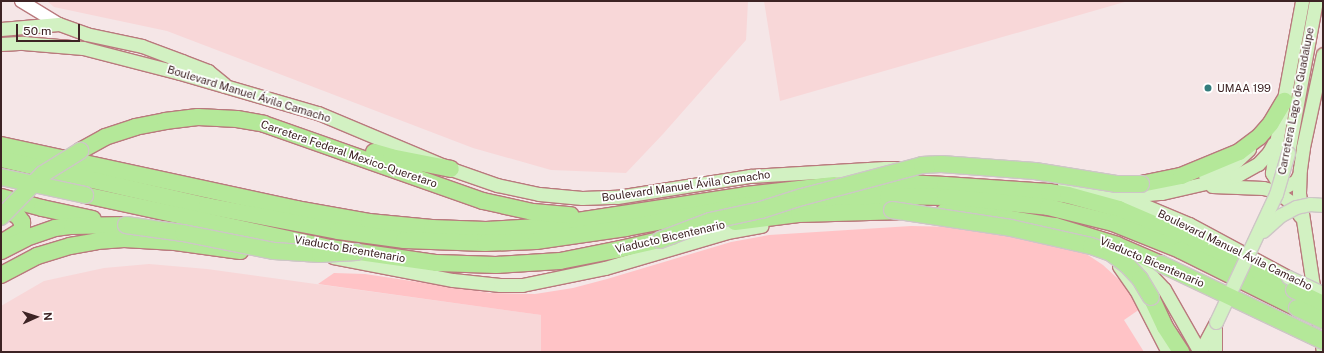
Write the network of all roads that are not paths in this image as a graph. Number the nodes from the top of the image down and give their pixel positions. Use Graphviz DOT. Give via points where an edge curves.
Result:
graph roads {
  1 [pos="21,1"];
  2 [pos="1302,1"];
  3 [pos="1316,1"];
  4 [pos="59,24"];
  5 [pos="1,29"];
  6 [pos="1,44"];
  7 [pos="1323,54"];
  8 [pos="230,88"];
  9 [pos="1284,101"];
  10 [pos="264,124"];
  11 [pos="1278,131"];
  12 [pos="1254,141"];
  13 [pos="1,145"];
  14 [pos="1,159"];
  15 [pos="451,169"];
  16 [pos="1221,170"];
  17 [pos="1188,174"];
  18 [pos="1299,175"];
  19 [pos="1202,185"];
  20 [pos="1139,190"];
  21 [pos="2,193"];
  22 [pos="1122,196"];
  23 [pos="1323,205"];
  24 [pos="892,210"];
  25 [pos="1,217"];
  26 [pos="603,218"];
  27 [pos="126,225"];
  28 [pos="1304,227"];
  29 [pos="660,240"];
  30 [pos="1255,240"];
  31 [pos="1095,242"];
  32 [pos="1,243"];
  33 [pos="1,251"];
  34 [pos="356,252"];
  35 [pos="1134,257"];
  36 [pos="336,258"];
  37 [pos="1,275"];
  38 [pos="1291,283"];
  39 [pos="1323,293"];
  40 [pos="1323,304"];
  41 [pos="1323,320"];
  42 [pos="1216,322"];
  43 [pos="1323,341"];
  44 [pos="1323,348"];
  45 [pos="1168,352"];
  46 [pos="1181,352"];
  47 [pos="1200,352"];
  48 [pos="1215,352"];
  49 [pos="1323,352"];
  1 -- 4 [label="street"];
  2 -- 9 [label="main road"];
  3 -- 30 [label="main road, Carretera Lago de Guadalupe, bridge" via="1288,153 1276,194"];
  4 -- 5 [label="main road"];
  4 -- 8 [label="main road" via="86,34 142,46 208,71"];
  6 -- 8 [label="main road, Boulevard Manuel Ávila Camacho" via="23,42 82,48"];
  7 -- 18 [label="main road, Carretera Lago de Guadalupe"];
  8 -- 15 [label="main road, Boulevard Manuel Ávila Camacho" via="318,113"];
  9 -- 11 [label="main road"];
  9 -- 12 [label="highway" via="1271,123"];
  10 -- 15 [label="highway" via="313,132 391,157"];
  10 -- 25 [label="highway, Carretera Federal Mexico-Queretaro, bridge" via="237,119 198,117 135,127 106,137 43,174"];
  10 -- 26 [label="highway, Carretera Federal Mexico-Queretaro" via="489,203 533,212"];
  11 -- 18 [label="main road" via="1273,177 1278,184 1286,186 1296,182"];
  11 -- 19 [label="main road" via="1269,152 1252,168 1236,176"];
  12 -- 16 [label="main road" via="1241,158"];
  12 -- 17 [label="highway" via="1231,156"];
  13 -- 26 [label="highway, Boulevard Manuel Ávila Camacho" via="297,209 369,222 486,230 538,227"];
  14 -- 41 [label="highway, bridge" via="207,206 338,231 404,240 485,243 536,241 626,228 751,205 820,199 945,197 1048,207 1113,223 1180,250"];
  15 -- 22 [label="main road, Boulevard Manuel Ávila Camacho" via="497,185 539,194 582,198 617,197 750,176 885,168 1049,180"];
  16 -- 17 [label="highway"];
  16 -- 20 [label="main road"];
  17 -- 20 [label="highway"];
  18 -- 28 [label="main road, Carretera Lago de Guadalupe"];
  19 -- 20 [label="main road" via="1162,193"];
  19 -- 28 [label="main road" via="1263,188 1275,191 1291,202"];
  20 -- 22 [label="main road"];
  20 -- 29 [label="highway, bridge" via="1035,171 941,164 922,165 761,210 710,221"];
  21 -- 27 [label="highway" via="48,210"];
  21 -- 32 [label="highway" via="20,218 22,226 19,233"];
  21 -- 34 [label="highway, Viaducto Bicentenario, bridge"];
  21 -- 36 [label="main road" via="165,217"];
  22 -- 38 [label="main road, Boulevard Manuel Ávila Camacho" via="1189,224"];
  23 -- 30 [label="main road, bridge" via="1303,205 1289,210 1273,221"];
  24 -- 29 [label="highway, Viaducto Bicentenario, bridge" via="769,217 724,224"];
  24 -- 43 [label="highway, Viaducto Bicentenario, bridge" via="968,213 1049,225 1081,234 1117,245 1161,264"];
  24 -- 46 [label="highway, bridge" via="1003,227 1091,246 1111,253 1140,278"];
  26 -- 38 [label="highway, Boulevard Manuel Ávila Camacho" via="810,186 887,182 1049,192 1119,209"];
  27 -- 33 [label="highway" via="55,228 26,238"];
  27 -- 34 [label="highway, bridge" via="274,251 320,254"];
  28 -- 49 [label="main road, Carretera Lago de Guadalupe"];
  29 -- 34 [label="highway, Viaducto Bicentenario" via="560,261 496,265 437,263"];
  30 -- 42 [label="main road, Carretera Lago de Guadalupe, bridge"];
  31 -- 35 [label="main road"];
  31 -- 36 [label="main road" via="1042,229 964,218 927,216 777,223 726,232 605,268 522,284 500,285 453,280"];
  31 -- 45 [label="main road" via="1111,256 1130,280"];
  35 -- 44 [label="main road"];
  35 -- 47 [label="main road" via="1164,289"];
  36 -- 37 [label="highway" via="288,257 175,242 124,239 70,246 37,256"];
  38 -- 39 [label="main road, Boulevard Manuel Ávila Camacho, bridge"];
  38 -- 40 [label="highway, bridge"];
  42 -- 47 [label="main road, Carretera Lago de Guadalupe"];
  42 -- 48 [label="main road"];
}
